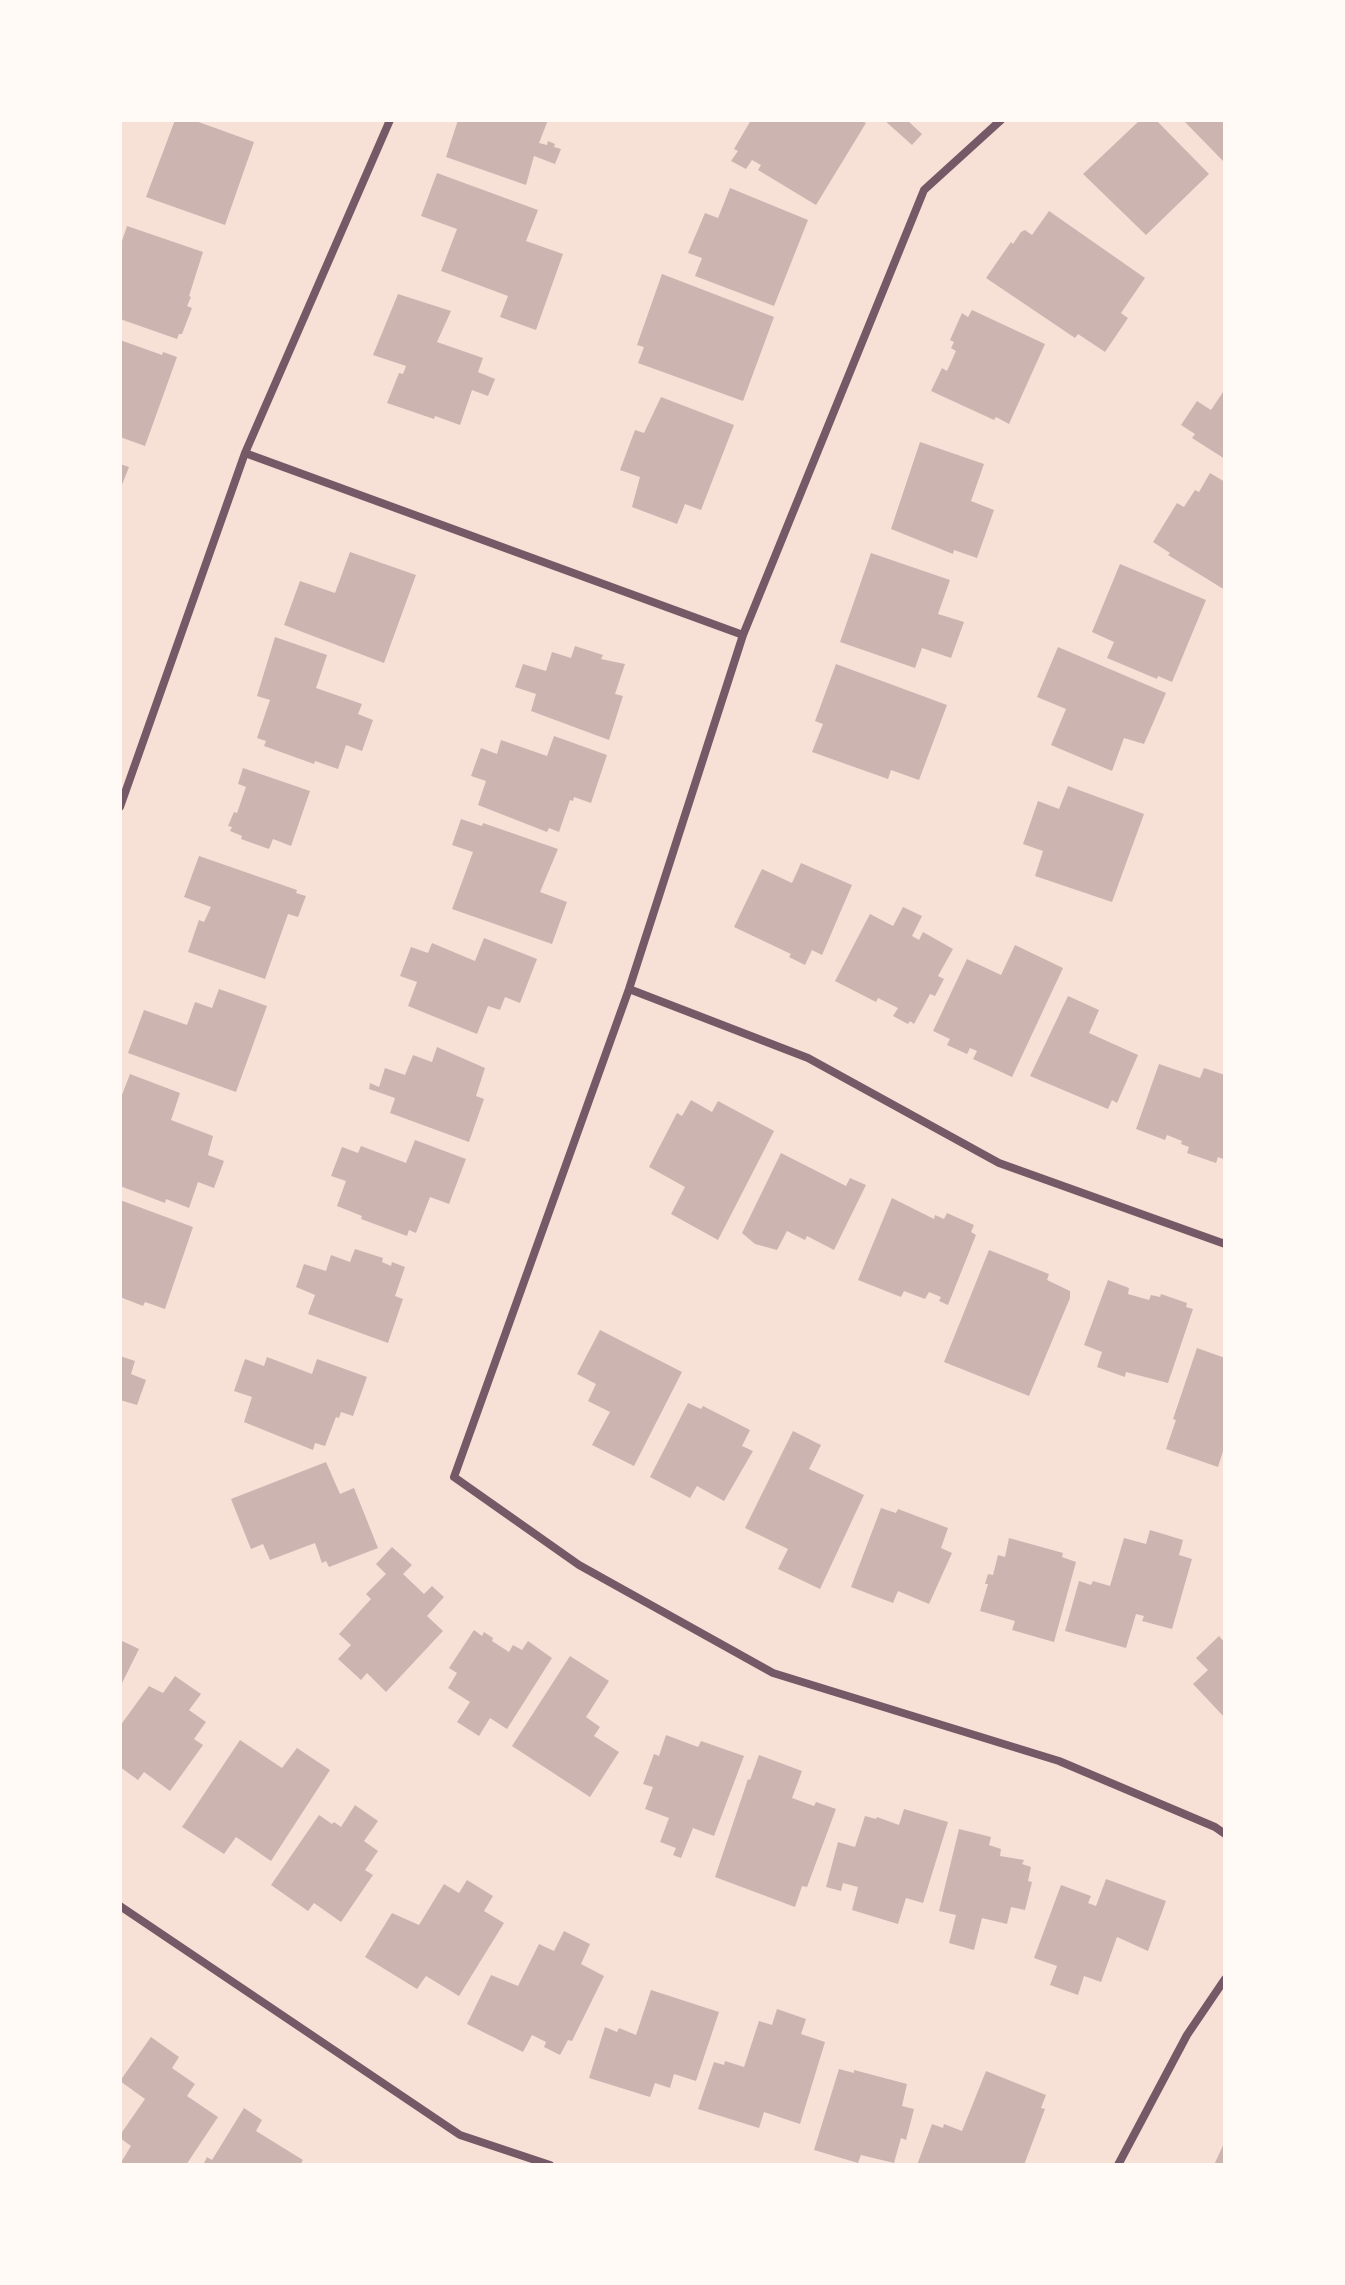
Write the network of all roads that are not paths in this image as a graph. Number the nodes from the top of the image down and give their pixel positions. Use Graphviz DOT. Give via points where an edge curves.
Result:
graph roads {
  1 [pos="390,120"];
  2 [pos="1001,120"];
  3 [pos="245,453"];
  4 [pos="743,635"];
  5 [pos="120,807"];
  6 [pos="629,989"];
  7 [pos="1225,1244"];
  8 [pos="1225,1834"];
  9 [pos="120,1906"];
  10 [pos="1225,1979"];
  11 [pos="550,2165"];
  12 [pos="1118,2165"];
  1 -- 3 [label="street"];
  2 -- 4 [label="street" via="924,190"];
  3 -- 4 [label="street"];
  3 -- 5 [label="street"];
  4 -- 6 [label="street"];
  6 -- 7 [label="street" via="808,1058 999,1163"];
  6 -- 8 [label="street" via="454,1477 579,1565 773,1673 1059,1761"];
  9 -- 11 [label="street" via="460,2135"];
  10 -- 12 [label="street" via="1187,2035"];
}
